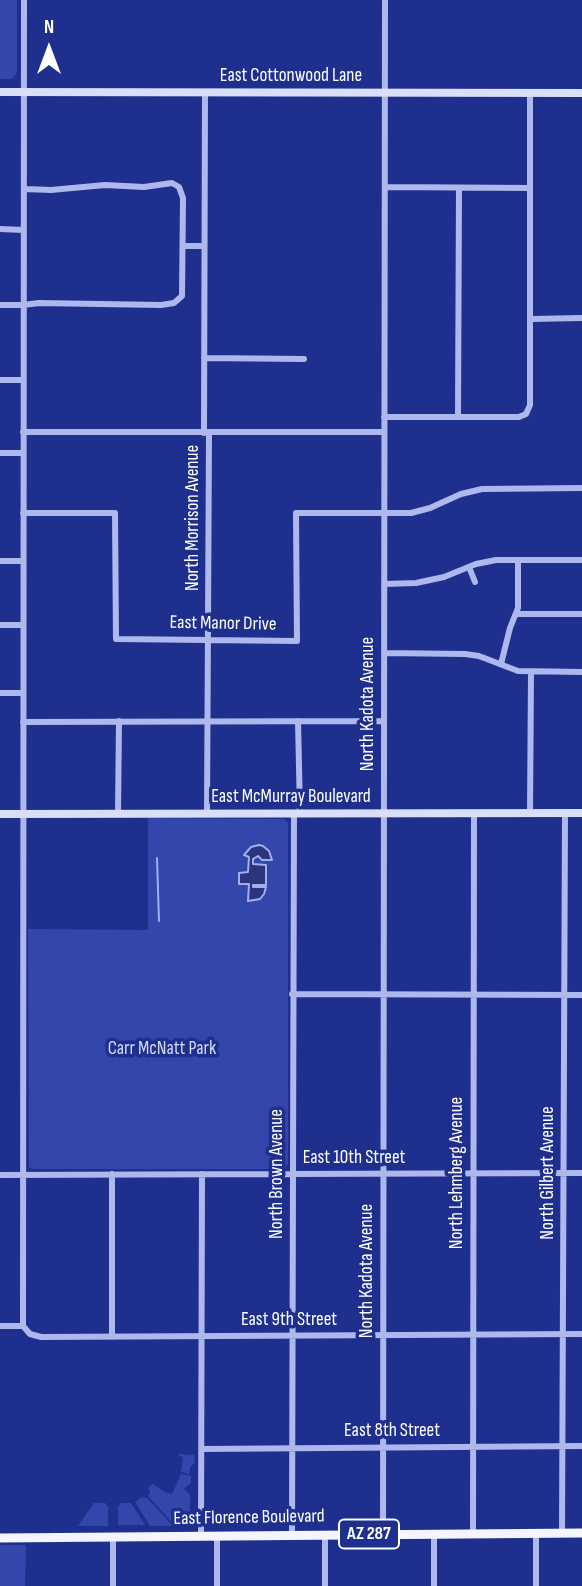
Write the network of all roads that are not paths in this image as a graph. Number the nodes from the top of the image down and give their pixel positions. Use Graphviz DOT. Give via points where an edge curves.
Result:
graph roads {
  1 [pos="24,0"];
  2 [pos="385,0"];
  3 [pos="0,92"];
  4 [pos="24,92"];
  5 [pos="205,92"];
  6 [pos="385,92"];
  7 [pos="530,93"];
  8 [pos="582,93"];
  9 [pos="384,187"];
  10 [pos="459,188"];
  11 [pos="530,188"];
  12 [pos="24,189"];
  13 [pos="0,229"];
  14 [pos="24,230"];
  15 [pos="183,246"];
  16 [pos="204,246"];
  17 [pos="0,305"];
  18 [pos="23,305"];
  19 [pos="582,318"];
  20 [pos="531,319"];
  21 [pos="204,358"];
  22 [pos="304,359"];
  23 [pos="0,380"];
  24 [pos="23,380"];
  25 [pos="384,417"];
  26 [pos="458,417"];
  27 [pos="23,432"];
  28 [pos="384,432"];
  29 [pos="206,433"];
  30 [pos="0,453"];
  31 [pos="23,453"];
  32 [pos="582,488"];
  33 [pos="23,513"];
  34 [pos="384,514"];
  35 [pos="519,560"];
  36 [pos="582,560"];
  37 [pos="0,561"];
  38 [pos="23,561"];
  39 [pos="470,567"];
  40 [pos="475,582"];
  41 [pos="384,584"];
  42 [pos="516,614"];
  43 [pos="582,614"];
  44 [pos="0,625"];
  45 [pos="23,625"];
  46 [pos="208,640"];
  47 [pos="384,653"];
  48 [pos="501,664"];
  49 [pos="582,671"];
  50 [pos="531,672"];
  51 [pos="0,693"];
  52 [pos="23,693"];
  53 [pos="208,720"];
  54 [pos="119,721"];
  55 [pos="298,721"];
  56 [pos="384,721"];
  57 [pos="23,722"];
  58 [pos="207,813"];
  59 [pos="297,813"];
  60 [pos="384,813"];
  61 [pos="474,813"];
  62 [pos="530,813"];
  63 [pos="565,813"];
  64 [pos="582,813"];
  65 [pos="0,814"];
  66 [pos="24,814"];
  67 [pos="118,814"];
  68 [pos="292,994"];
  69 [pos="383,994"];
  70 [pos="474,994"];
  71 [pos="564,995"];
  72 [pos="582,995"];
  73 [pos="563,1173"];
  74 [pos="582,1173"];
  75 [pos="111,1174"];
  76 [pos="202,1174"];
  77 [pos="293,1174"];
  78 [pos="383,1174"];
  79 [pos="473,1174"];
  80 [pos="0,1175"];
  81 [pos="24,1175"];
  82 [pos="0,1326"];
  83 [pos="23,1326"];
  84 [pos="564,1334"];
  85 [pos="582,1334"];
  86 [pos="292,1335"];
  87 [pos="383,1335"];
  88 [pos="473,1335"];
  89 [pos="202,1336"];
  90 [pos="112,1337"];
  91 [pos="562,1446"];
  92 [pos="582,1446"];
  93 [pos="383,1447"];
  94 [pos="473,1447"];
  95 [pos="292,1448"];
  96 [pos="202,1449"];
  97 [pos="536,1533"];
  98 [pos="562,1533"];
  99 [pos="582,1533"];
  100 [pos="325,1534"];
  101 [pos="383,1534"];
  102 [pos="434,1534"];
  103 [pos="473,1534"];
  104 [pos="292,1535"];
  105 [pos="201,1536"];
  106 [pos="217,1536"];
  107 [pos="113,1537"];
  108 [pos="0,1538"];
  109 [pos="113,1586"];
  110 [pos="217,1586"];
  111 [pos="325,1586"];
  112 [pos="434,1586"];
  113 [pos="536,1586"];
  1 -- 4 [label="street"];
  2 -- 6 [label="street, North Kadota Avenue"];
  3 -- 4 [label="main road, East Cottonwood Lane"];
  4 -- 5 [label="main road, East Cottonwood Lane"];
  4 -- 12 [label="street"];
  5 -- 6 [label="main road, East Cottonwood Lane"];
  5 -- 16 [label="street, North Morrison Avenue"];
  6 -- 7 [label="main road, East Cottonwood Lane"];
  6 -- 9 [label="street, North Kadota Avenue"];
  7 -- 8 [label="main road, East Cottonwood Lane"];
  7 -- 11 [label="street"];
  9 -- 10 [label="street"];
  9 -- 25 [label="street, North Kadota Avenue"];
  10 -- 11 [label="street"];
  10 -- 26 [label="street"];
  11 -- 20 [label="street"];
  12 -- 14 [label="street"];
  12 -- 15 [label="street" via="172,183 183,198"];
  13 -- 14 [label="street"];
  14 -- 18 [label="street"];
  15 -- 16 [label="street"];
  15 -- 18 [label="street" via="182,296 174,303"];
  16 -- 21 [label="street, North Morrison Avenue"];
  17 -- 18 [label="street"];
  18 -- 24 [label="street"];
  19 -- 20 [label="street"];
  20 -- 26 [label="street" via="530,405 526,414"];
  21 -- 22 [label="street"];
  21 -- 29 [label="street, North Morrison Avenue"];
  23 -- 24 [label="street"];
  24 -- 27 [label="street"];
  25 -- 26 [label="street"];
  25 -- 28 [label="street, North Kadota Avenue"];
  27 -- 29 [label="street"];
  27 -- 31 [label="street"];
  28 -- 29 [label="street"];
  28 -- 34 [label="street, North Kadota Avenue"];
  29 -- 46 [label="street, North Morrison Avenue"];
  30 -- 31 [label="street"];
  31 -- 33 [label="street"];
  32 -- 34 [label="street, East Manor Drive" via="482,489 411,513"];
  33 -- 38 [label="street"];
  33 -- 46 [label="street, East Manor Drive" via="115,513 116,639"];
  34 -- 41 [label="street, North Kadota Avenue"];
  34 -- 46 [label="street, East Manor Drive" via="296,513 297,641"];
  35 -- 36 [label="street"];
  35 -- 39 [label="street"];
  35 -- 42 [label="street"];
  37 -- 38 [label="street"];
  38 -- 45 [label="street"];
  39 -- 40 [label="street"];
  39 -- 41 [label="street" via="416,583"];
  41 -- 47 [label="street, North Kadota Avenue"];
  42 -- 43 [label="street"];
  42 -- 48 [label="street"];
  44 -- 45 [label="street"];
  45 -- 52 [label="street"];
  46 -- 53 [label="street, North Morrison Avenue"];
  47 -- 48 [label="street" via="465,654"];
  47 -- 56 [label="street, North Kadota Avenue"];
  48 -- 50 [label="street"];
  49 -- 50 [label="street"];
  50 -- 62 [label="street"];
  51 -- 52 [label="street"];
  52 -- 57 [label="street"];
  53 -- 54 [label="street"];
  53 -- 55 [label="street"];
  53 -- 58 [label="street, North Morrison Avenue"];
  54 -- 57 [label="street"];
  54 -- 67 [label="street"];
  55 -- 56 [label="street"];
  55 -- 59 [label="street, North Brown Avenue"];
  56 -- 60 [label="street, North Kadota Avenue"];
  57 -- 66 [label="street"];
  58 -- 59 [label="main road, East McMurray Boulevard"];
  58 -- 67 [label="main road, East McMurray Boulevard"];
  59 -- 60 [label="main road, East McMurray Boulevard"];
  59 -- 68 [label="street, North Brown Avenue"];
  60 -- 61 [label="main road, East McMurray Boulevard"];
  60 -- 69 [label="street, North Kadota Avenue"];
  61 -- 62 [label="main road, East McMurray Boulevard"];
  61 -- 70 [label="street, North Lehmberg Avenue"];
  62 -- 63 [label="main road, East McMurray Boulevard"];
  63 -- 64 [label="main road, East McMurray Boulevard"];
  63 -- 71 [label="street, North Gilbert Avenue"];
  65 -- 66 [label="main road, East McMurray Boulevard"];
  66 -- 67 [label="main road, East McMurray Boulevard"];
  66 -- 81 [label="street"];
  68 -- 69 [label="street"];
  68 -- 77 [label="street, North Brown Avenue"];
  69 -- 70 [label="street"];
  69 -- 78 [label="street, North Kadota Avenue"];
  70 -- 71 [label="street"];
  70 -- 79 [label="street, North Lehmberg Avenue"];
  71 -- 72 [label="street"];
  71 -- 73 [label="street, North Gilbert Avenue"];
  73 -- 74 [label="street, East 10th Street"];
  73 -- 79 [label="street, East 10th Street"];
  73 -- 84 [label="street, North Gilbert Avenue"];
  75 -- 76 [label="street, East 10th Street"];
  75 -- 81 [label="street, East 10th Street"];
  75 -- 90 [label="street"];
  76 -- 77 [label="street, East 10th Street"];
  76 -- 89 [label="street"];
  77 -- 78 [label="street, East 10th Street"];
  77 -- 86 [label="street, North Brown Avenue"];
  78 -- 79 [label="street, East 10th Street"];
  78 -- 87 [label="street, North Kadota Avenue"];
  79 -- 88 [label="street, North Lehmberg Avenue"];
  80 -- 81 [label="street, East 10th Street"];
  81 -- 83 [label="street"];
  82 -- 83 [label="street, East 9th Street"];
  83 -- 90 [label="street, East 9th Street" via="41,1337"];
  84 -- 85 [label="street, East 9th Street"];
  84 -- 88 [label="street, East 9th Street"];
  84 -- 91 [label="street, North Gilbert Avenue"];
  86 -- 87 [label="street, East 9th Street"];
  86 -- 89 [label="street, East 9th Street"];
  86 -- 95 [label="street, North Brown Avenue"];
  87 -- 88 [label="street, East 9th Street"];
  87 -- 93 [label="street, North Kadota Avenue"];
  88 -- 94 [label="street, North Lehmberg Avenue"];
  89 -- 90 [label="street, East 9th Street"];
  89 -- 96 [label="street"];
  91 -- 92 [label="street, East 8th Street"];
  91 -- 94 [label="street, East 8th Street"];
  91 -- 98 [label="street, North Gilbert Avenue"];
  93 -- 94 [label="street, East 8th Street"];
  93 -- 95 [label="street, East 8th Street"];
  93 -- 101 [label="street, North Kadota Avenue"];
  94 -- 103 [label="street, North Lehmberg Avenue"];
  95 -- 96 [label="street, East 8th Street"];
  95 -- 104 [label="street, North Brown Avenue"];
  96 -- 105 [label="street"];
  97 -- 98 [label="main road, East Florence Boulevard / AZ 287"];
  97 -- 103 [label="main road, East Florence Boulevard / AZ 287"];
  97 -- 113 [label="street"];
  98 -- 99 [label="main road, East Florence Boulevard / AZ 287"];
  100 -- 101 [label="main road, East Florence Boulevard / AZ 287"];
  100 -- 104 [label="main road, East Florence Boulevard / AZ 287"];
  100 -- 111 [label="street"];
  101 -- 102 [label="main road, East Florence Boulevard / AZ 287"];
  102 -- 103 [label="main road, East Florence Boulevard / AZ 287"];
  102 -- 112 [label="street"];
  104 -- 106 [label="main road, East Florence Boulevard / AZ 287"];
  105 -- 106 [label="main road, East Florence Boulevard / AZ 287"];
  105 -- 107 [label="main road, East Florence Boulevard / AZ 287"];
  106 -- 110 [label="street"];
  107 -- 108 [label="main road, East Florence Boulevard / AZ 287"];
  107 -- 109 [label="street"];
}
